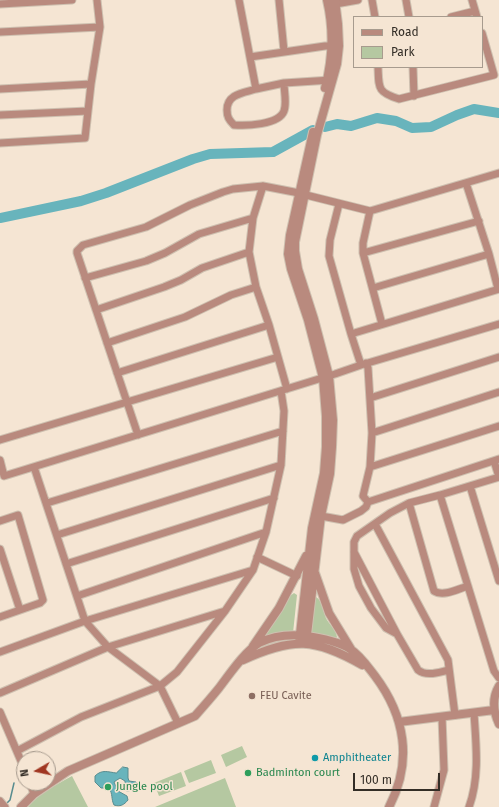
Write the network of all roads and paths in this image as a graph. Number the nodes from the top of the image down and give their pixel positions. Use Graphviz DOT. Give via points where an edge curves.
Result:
graph roads {
  1 [pos="67,0"];
  2 [pos="72,0"];
  3 [pos="97,0"];
  4 [pos="240,0"];
  5 [pos="279,0"];
  6 [pos="358,0"];
  7 [pos="372,0"];
  8 [pos="406,0"];
  9 [pos="472,0"];
  10 [pos="40,1"];
  11 [pos="331,2"];
  12 [pos="0,4"];
  13 [pos="476,14"];
  14 [pos="375,16"];
  15 [pos="409,16"];
  16 [pos="459,16"];
  17 [pos="100,27"];
  18 [pos="0,32"];
  19 [pos="484,44"];
  20 [pos="336,46"];
  21 [pos="284,51"];
  22 [pos="250,57"];
  23 [pos="378,68"];
  24 [pos="412,68"];
  25 [pos="330,80"];
  26 [pos="284,82"];
  27 [pos="91,84"];
  28 [pos="0,89"];
  29 [pos="256,89"];
  30 [pos="414,96"];
  31 [pos="88,111"];
  32 [pos="0,115"];
  33 [pos="0,143"];
  34 [pos="498,175"];
  35 [pos="466,183"];
  36 [pos="262,186"];
  37 [pos="302,194"];
  38 [pos="339,204"];
  39 [pos="370,211"];
  40 [pos="253,218"];
  41 [pos="479,222"];
  42 [pos="249,252"];
  43 [pos="363,254"];
  44 [pos="489,254"];
  45 [pos="85,278"];
  46 [pos="256,287"];
  47 [pos="373,288"];
  48 [pos="498,289"];
  49 [pos="96,310"];
  50 [pos="382,324"];
  51 [pos="499,324"];
  52 [pos="269,325"];
  53 [pos="351,334"];
  54 [pos="107,343"];
  55 [pos="278,357"];
  56 [pos="499,357"];
  57 [pos="364,364"];
  58 [pos="117,373"];
  59 [pos="326,377"];
  60 [pos="284,390"];
  61 [pos="499,392"];
  62 [pos="370,398"];
  63 [pos="127,402"];
  64 [pos="499,426"];
  65 [pos="284,431"];
  66 [pos="372,433"];
  67 [pos="138,435"];
  68 [pos="0,440"];
  69 [pos="0,460"];
  70 [pos="496,460"];
  71 [pos="281,465"];
  72 [pos="34,467"];
  73 [pos="370,467"];
  74 [pos="499,477"];
  75 [pos="470,486"];
  76 [pos="440,495"];
  77 [pos="274,498"];
  78 [pos="368,502"];
  79 [pos="47,503"];
  80 [pos="409,503"];
  81 [pos="321,516"];
  82 [pos="0,521"];
  83 [pos="375,524"];
  84 [pos="266,532"];
  85 [pos="57,534"];
  86 [pos="0,549"];
  87 [pos="309,550"];
  88 [pos="354,552"];
  89 [pos="258,557"];
  90 [pos="66,564"];
  91 [pos="314,569"];
  92 [pos="253,570"];
  93 [pos="297,576"];
  94 [pos="499,581"];
  95 [pos="468,586"];
  96 [pos="77,596"];
  97 [pos="20,610"];
  98 [pos="225,611"];
  99 [pos="0,617"];
  100 [pos="85,621"];
  101 [pos="397,634"];
  102 [pos="303,639"];
  103 [pos="108,647"];
  104 [pos="251,648"];
  105 [pos="352,650"];
  106 [pos="0,652"];
  107 [pos="241,661"];
  108 [pos="369,669"];
  109 [pos="449,670"];
  110 [pos="499,678"];
  111 [pos="160,686"];
  112 [pos="499,686"];
  113 [pos="0,693"];
  114 [pos="494,710"];
  115 [pos="0,712"];
  116 [pos="474,713"];
  117 [pos="455,715"];
  118 [pos="442,717"];
  119 [pos="399,722"];
  120 [pos="178,723"];
  121 [pos="499,724"];
  122 [pos="17,751"];
  123 [pos="33,791"];
  124 [pos="34,794"];
  125 [pos="0,801"];
  126 [pos="5,807"];
  127 [pos="21,807"];
  128 [pos="389,807"];
  129 [pos="434,807"];
  130 [pos="469,807"];
  1 -- 2 [label="street"];
  1 -- 10 [label="street"];
  3 -- 17 [label="street"];
  4 -- 22 [label="street"];
  5 -- 21 [label="street"];
  6 -- 11 [label="street"];
  7 -- 14 [label="street"];
  8 -- 15 [label="street"];
  9 -- 13 [label="street"];
  10 -- 12 [label="street"];
  11 -- 20 [label="street"];
  13 -- 16 [label="street"];
  17 -- 18 [label="street"];
  17 -- 27 [label="street"];
  19 -- 30 [label="street" via="494,75"];
  20 -- 21 [label="street"];
  20 -- 25 [label="street"];
  21 -- 22 [label="street"];
  22 -- 29 [label="street"];
  23 -- 30 [label="street" via="380,90 389,96 399,98"];
  24 -- 30 [label="street"];
  25 -- 26 [label="street"];
  25 -- 37 [label="street"];
  26 -- 29 [label="street"];
  26 -- 29 [label="street" via="284,111 281,116 255,125 234,125 227,114 227,104 232,97"];
  27 -- 28 [label="street"];
  27 -- 31 [label="street"];
  31 -- 32 [label="street"];
  31 -- 33 [label="street" via="85,138"];
  34 -- 35 [label="street"];
  35 -- 39 [label="street"];
  35 -- 41 [label="street"];
  36 -- 37 [label="street"];
  36 -- 40 [label="street"];
  36 -- 45 [label="street" via="223,192 146,227 83,245 76,253"];
  37 -- 38 [label="street"];
  37 -- 59 [label="street" via="295,242 296,260 314,319"];
  38 -- 39 [label="street"];
  38 -- 53 [label="street" via="330,240 329,256"];
  39 -- 43 [label="street"];
  40 -- 42 [label="street"];
  40 -- 45 [label="street" via="199,234 146,261"];
  41 -- 43 [label="street"];
  41 -- 44 [label="street"];
  42 -- 46 [label="street"];
  42 -- 49 [label="street" via="202,268 164,287"];
  43 -- 47 [label="street"];
  44 -- 47 [label="street"];
  44 -- 48 [label="street"];
  45 -- 49 [label="street"];
  46 -- 52 [label="street"];
  46 -- 54 [label="street" via="231,295 185,317"];
  47 -- 50 [label="street"];
  48 -- 50 [label="street"];
  49 -- 54 [label="street"];
  50 -- 53 [label="street"];
  51 -- 57 [label="street"];
  52 -- 55 [label="street"];
  52 -- 58 [label="street"];
  53 -- 57 [label="street"];
  54 -- 58 [label="street"];
  55 -- 60 [label="street"];
  55 -- 63 [label="street"];
  56 -- 62 [label="street"];
  57 -- 59 [label="street"];
  57 -- 62 [label="street" via="368,368"];
  58 -- 63 [label="street"];
  59 -- 60 [label="street"];
  59 -- 81 [label="street" via="332,420 332,447 330,474"];
  59 -- 87 [label="street" via="324,473"];
  60 -- 65 [label="street"];
  60 -- 67 [label="street"];
  61 -- 66 [label="street"];
  62 -- 66 [label="street"];
  63 -- 67 [label="street"];
  63 -- 68 [label="street"];
  64 -- 73 [label="street"];
  65 -- 71 [label="street"];
  65 -- 79 [label="street"];
  66 -- 73 [label="street"];
  67 -- 72 [label="street"];
  69 -- 72 [label="street" via="4,476"];
  70 -- 74 [label="street"];
  70 -- 78 [label="street"];
  71 -- 77 [label="street"];
  71 -- 85 [label="street"];
  72 -- 79 [label="street"];
  73 -- 78 [label="street" via="363,496"];
  74 -- 75 [label="street"];
  75 -- 76 [label="street"];
  75 -- 94 [label="street"];
  76 -- 80 [label="street"];
  76 -- 95 [label="street"];
  77 -- 84 [label="street"];
  77 -- 90 [label="street"];
  78 -- 81 [label="street" via="362,511 343,520"];
  79 -- 85 [label="street"];
  80 -- 83 [label="street"];
  80 -- 95 [label="street" via="434,591 443,593"];
  81 -- 91 [label="street"];
  82 -- 97 [label="street" via="18,515 44,600"];
  83 -- 88 [label="street" via="358,536 354,542"];
  83 -- 109 [label="street" via="448,660"];
  84 -- 89 [label="street"];
  84 -- 96 [label="street"];
  85 -- 90 [label="street"];
  86 -- 97 [label="street"];
  87 -- 93 [label="street"];
  87 -- 102 [label="street"];
  88 -- 101 [label="street"];
  88 -- 101 [label="street" via="358,586 386,628"];
  89 -- 92 [label="street"];
  89 -- 93 [label="street"];
  90 -- 96 [label="street"];
  91 -- 102 [label="street"];
  91 -- 105 [label="street" via="329,613"];
  92 -- 98 [label="street"];
  92 -- 100 [label="street"];
  93 -- 104 [label="street" via="279,608"];
  95 -- 110 [label="street" via="494,671"];
  96 -- 100 [label="street"];
  97 -- 99 [label="street"];
  98 -- 103 [label="street"];
  98 -- 111 [label="street" via="177,672"];
  100 -- 103 [label="street"];
  100 -- 106 [label="street"];
  101 -- 109 [label="street" via="418,670 423,674"];
  102 -- 104 [label="street" via="270,639"];
  102 -- 105 [label="street" via="337,643"];
  102 -- 107 [label="street" via="275,646"];
  102 -- 108 [label="street" via="333,649"];
  103 -- 111 [label="street"];
  103 -- 113 [label="street"];
  104 -- 107 [label="street"];
  105 -- 108 [label="street"];
  107 -- 120 [label="street" via="195,716"];
  108 -- 119 [label="street" via="388,696"];
  109 -- 117 [label="street"];
  111 -- 120 [label="street"];
  111 -- 122 [label="street" via="81,717"];
  112 -- 114 [label="street" via="495,695"];
  114 -- 116 [label="street"];
  114 -- 121 [label="street"];
  115 -- 122 [label="street"];
  116 -- 117 [label="street"];
  116 -- 130 [label="street" via="477,770"];
  117 -- 118 [label="street"];
  118 -- 119 [label="street"];
  118 -- 129 [label="street" via="444,770"];
  119 -- 128 [label="street" via="404,757 401,774"];
  120 -- 124 [label="street" via="68,771"];
  123 -- 124 [label="street"];
  124 -- 127 [label="street"];
  125 -- 126 [label="street"];
}
